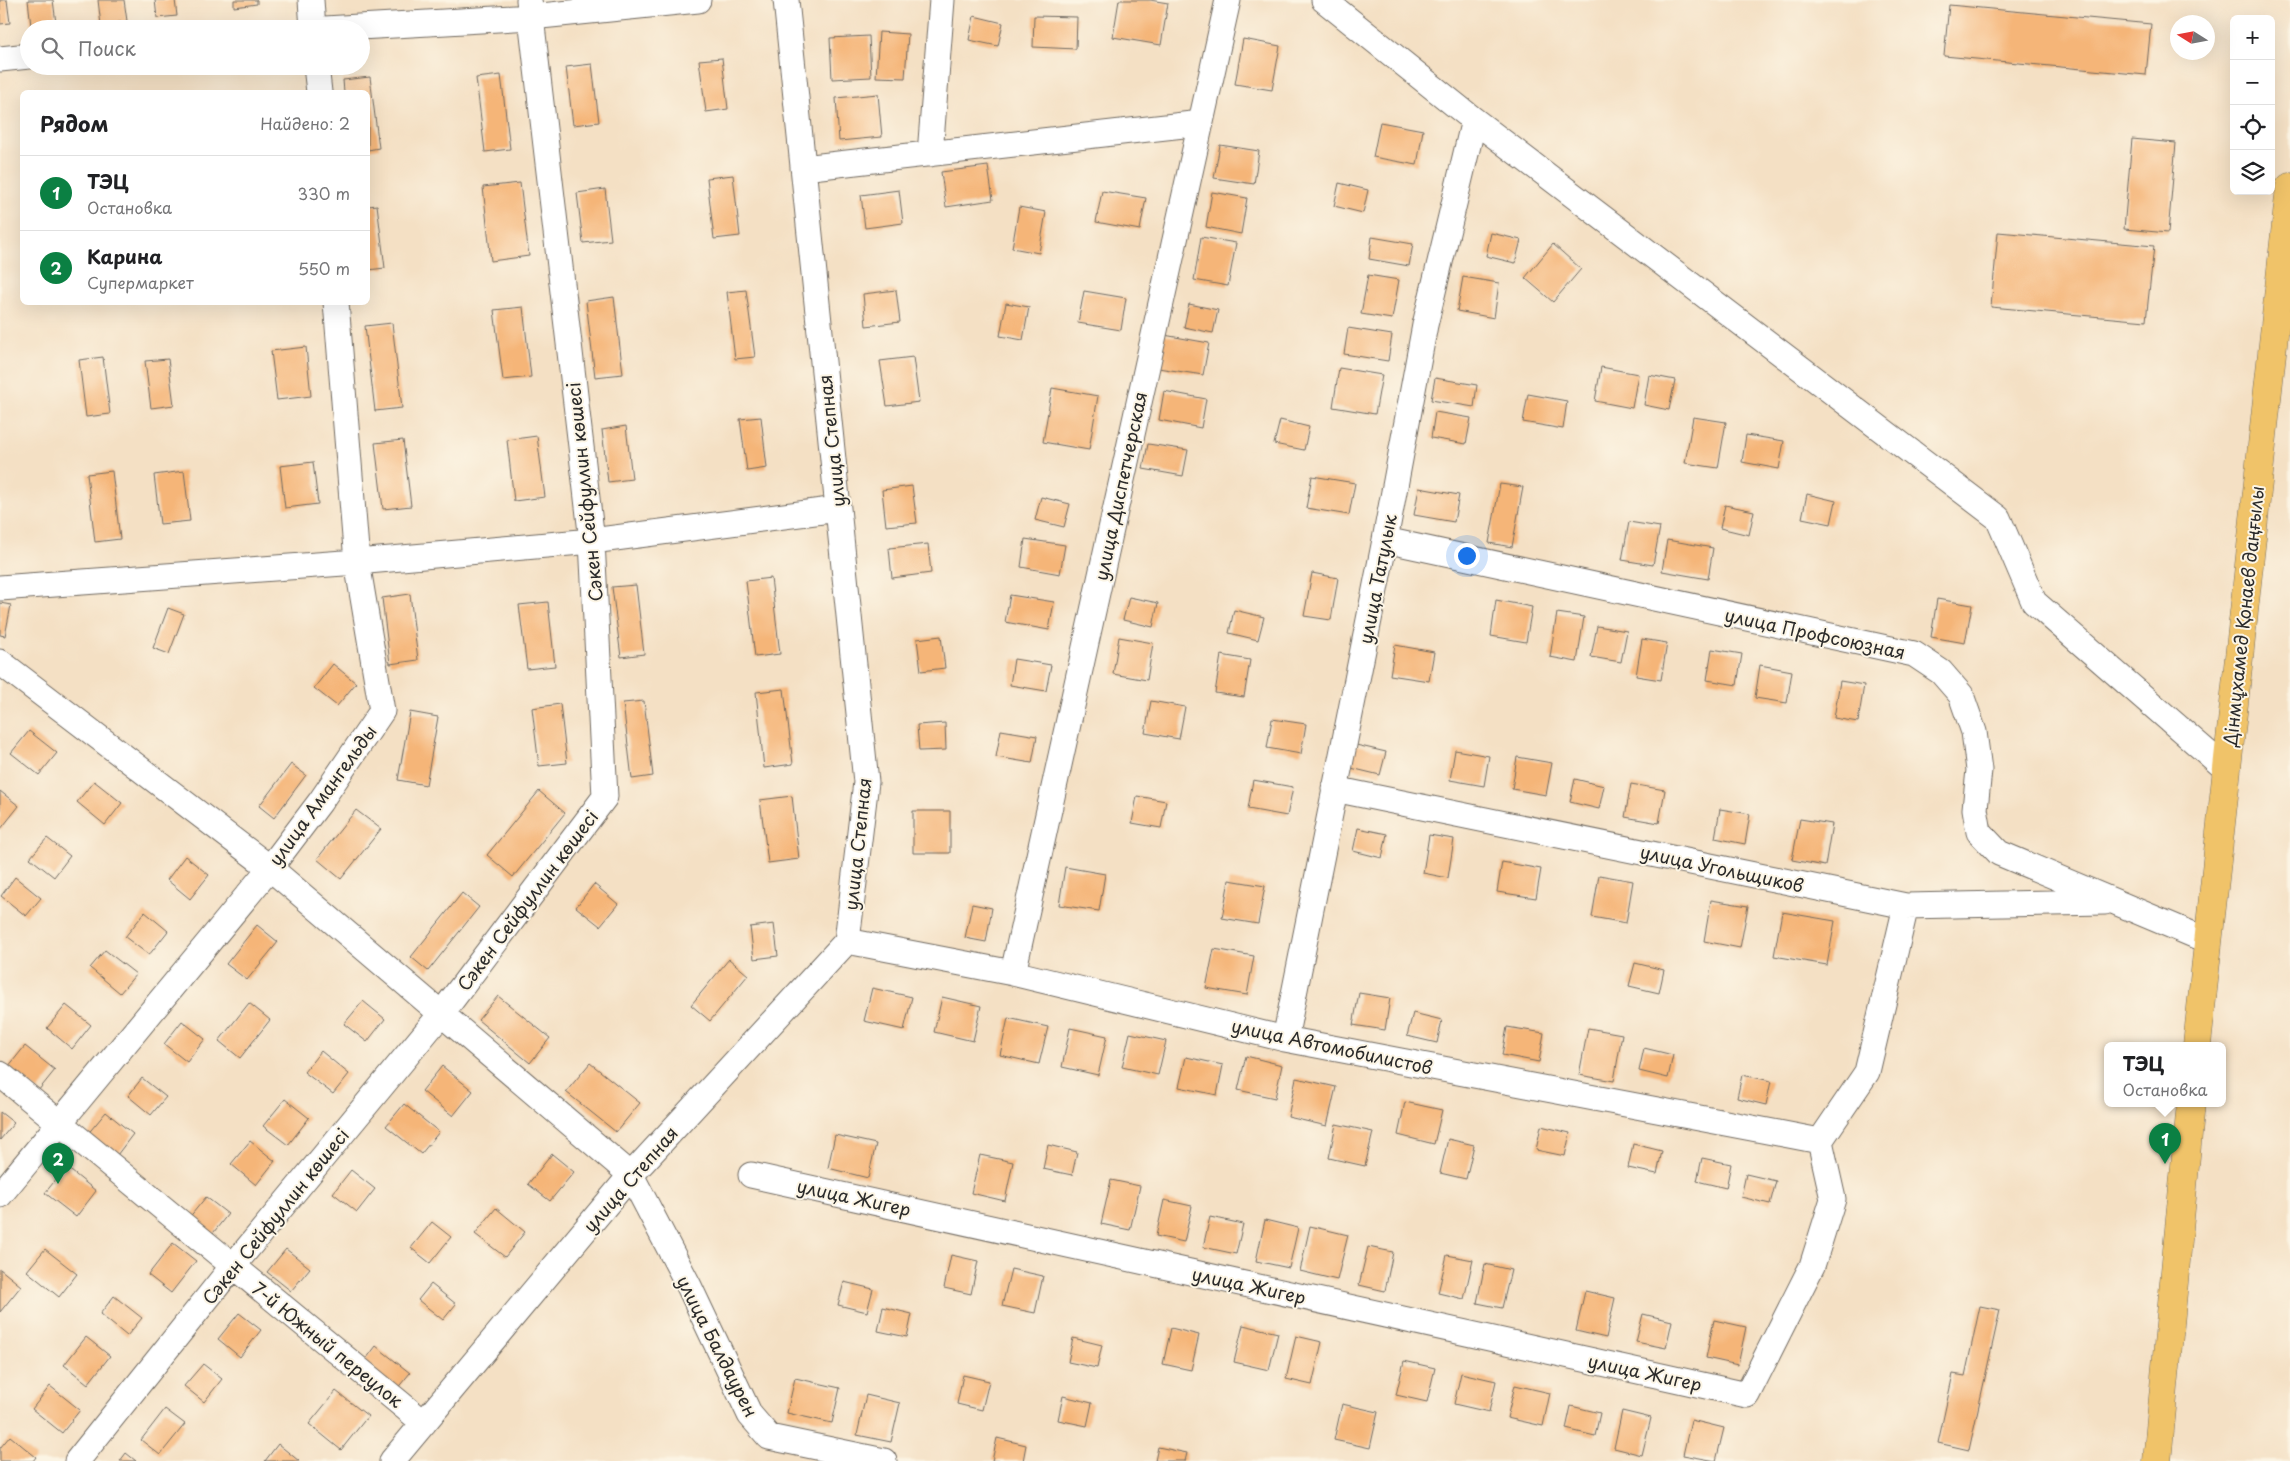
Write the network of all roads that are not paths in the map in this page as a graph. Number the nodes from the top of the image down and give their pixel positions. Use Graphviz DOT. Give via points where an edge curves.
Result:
graph roads {
  1 [pos="311,0"];
  2 [pos="698,0"];
  3 [pos="786,0"];
  4 [pos="942,0"];
  5 [pos="1228,0"];
  6 [pos="1324,0"];
  7 [pos="530,8"];
  8 [pos="312,20"];
  9 [pos="370,24"];
  10 [pos="20,57"];
  11 [pos="0,59"];
  12 [pos="317,75"];
  13 [pos="319,90"];
  14 [pos="1474,120"];
  15 [pos="1201,122"];
  16 [pos="930,154"];
  17 [pos="803,168"];
  18 [pos="2290,187"];
  19 [pos="336,305"];
  20 [pos="838,509"];
  21 [pos="592,540"];
  22 [pos="1385,540"];
  23 [pos="357,562"];
  24 [pos="0,588"];
  25 [pos="0,662"];
  26 [pos="2226,769"];
  27 [pos="1334,789"];
  28 [pos="270,868"];
  29 [pos="2114,901"];
  30 [pos="1906,906"];
  31 [pos="847,941"];
  32 [pos="2208,941"];
  33 [pos="1013,973"];
  34 [pos="442,1013"];
  35 [pos="1285,1039"];
  36 [pos="2198,1042"];
  37 [pos="0,1074"];
  38 [pos="2192,1107"];
  39 [pos="60,1122"];
  40 [pos="1820,1141"];
  41 [pos="751,1174"];
  42 [pos="631,1175"];
  43 [pos="0,1195"];
  44 [pos="233,1266"];
  45 [pos="424,1423"];
  46 [pos="77,1461"];
  47 [pos="392,1461"];
  48 [pos="884,1461"];
  49 [pos="2157,1461"];
  1 -- 8 [label="street"];
  2 -- 7 [label="street"];
  3 -- 17 [label="street, улица Степная"];
  4 -- 16 [label="street"];
  5 -- 15 [label="street, улица Диспетчерская"];
  6 -- 14 [label="street"];
  7 -- 9 [label="street"];
  7 -- 21 [label="street, Сәкен Сейфуллин көшесі"];
  10 -- 11 [label="street"];
  12 -- 13 [label="street"];
  14 -- 22 [label="street, улица Татулык" via="1425,325"];
  14 -- 26 [label="street" via="1998,518 2034,602"];
  15 -- 16 [label="street"];
  15 -- 33 [label="street, улица Диспетчерская"];
  16 -- 17 [label="street"];
  17 -- 20 [label="street, улица Степная"];
  18 -- 26 [label="main road, Дінмұхамед Қонаев даңғылы"];
  19 -- 23 [label="street, улица Амангельды"];
  20 -- 21 [label="street"];
  20 -- 31 [label="street, улица Степная" via="866,782"];
  21 -- 23 [label="street"];
  21 -- 34 [label="street, Сәкен Сейфуллин көшесі" via="605,797"];
  22 -- 27 [label="street, улица Татулык"];
  22 -- 29 [label="street, улица Профсоюзная" via="1914,654 1940,672 1961,695 1974,732 1979,770 1975,809 1979,832 1999,853"];
  23 -- 24 [label="street"];
  23 -- 28 [label="street, улица Амангельды" via="382,711"];
  25 -- 28 [label="street"];
  26 -- 32 [label="main road, Дінмұхамед Қонаев даңғылы"];
  27 -- 30 [label="street, улица Угольщиков"];
  27 -- 35 [label="street, улица Татулык"];
  28 -- 34 [label="street"];
  28 -- 39 [label="street, улица Амангельды"];
  29 -- 30 [label="street, улица Угольщиков"];
  29 -- 32 [label="street, улица Профсоюзная"];
  30 -- 40 [label="street" via="1867,1072"];
  31 -- 33 [label="street, улица Автомобилистов"];
  31 -- 42 [label="street, улица Степная"];
  32 -- 36 [label="main road, Дінмұхамед Қонаев даңғылы"];
  33 -- 35 [label="street, улица Автомобилистов"];
  34 -- 42 [label="street"];
  34 -- 44 [label="street, Сәкен Сейфуллин көшесі"];
  35 -- 40 [label="street, улица Автомобилистов"];
  37 -- 39 [label="street, 7-й Южный переулок"];
  38 -- 49 [label="main road"];
  39 -- 43 [label="street, улица Амангельды"];
  39 -- 44 [label="street, 7-й Южный переулок"];
  40 -- 41 [label="street, улица Жигер" via="1833,1199 1812,1266 1747,1395"];
  42 -- 45 [label="street, улица Степная"];
  42 -- 48 [label="street, улица Балдаурен" via="689,1286 750,1416 769,1437"];
  44 -- 45 [label="street, 7-й Южный переулок"];
  44 -- 46 [label="street, Сәкен Сейфуллин көшесі"];
  45 -- 47 [label="street, улица Степная"];
}
